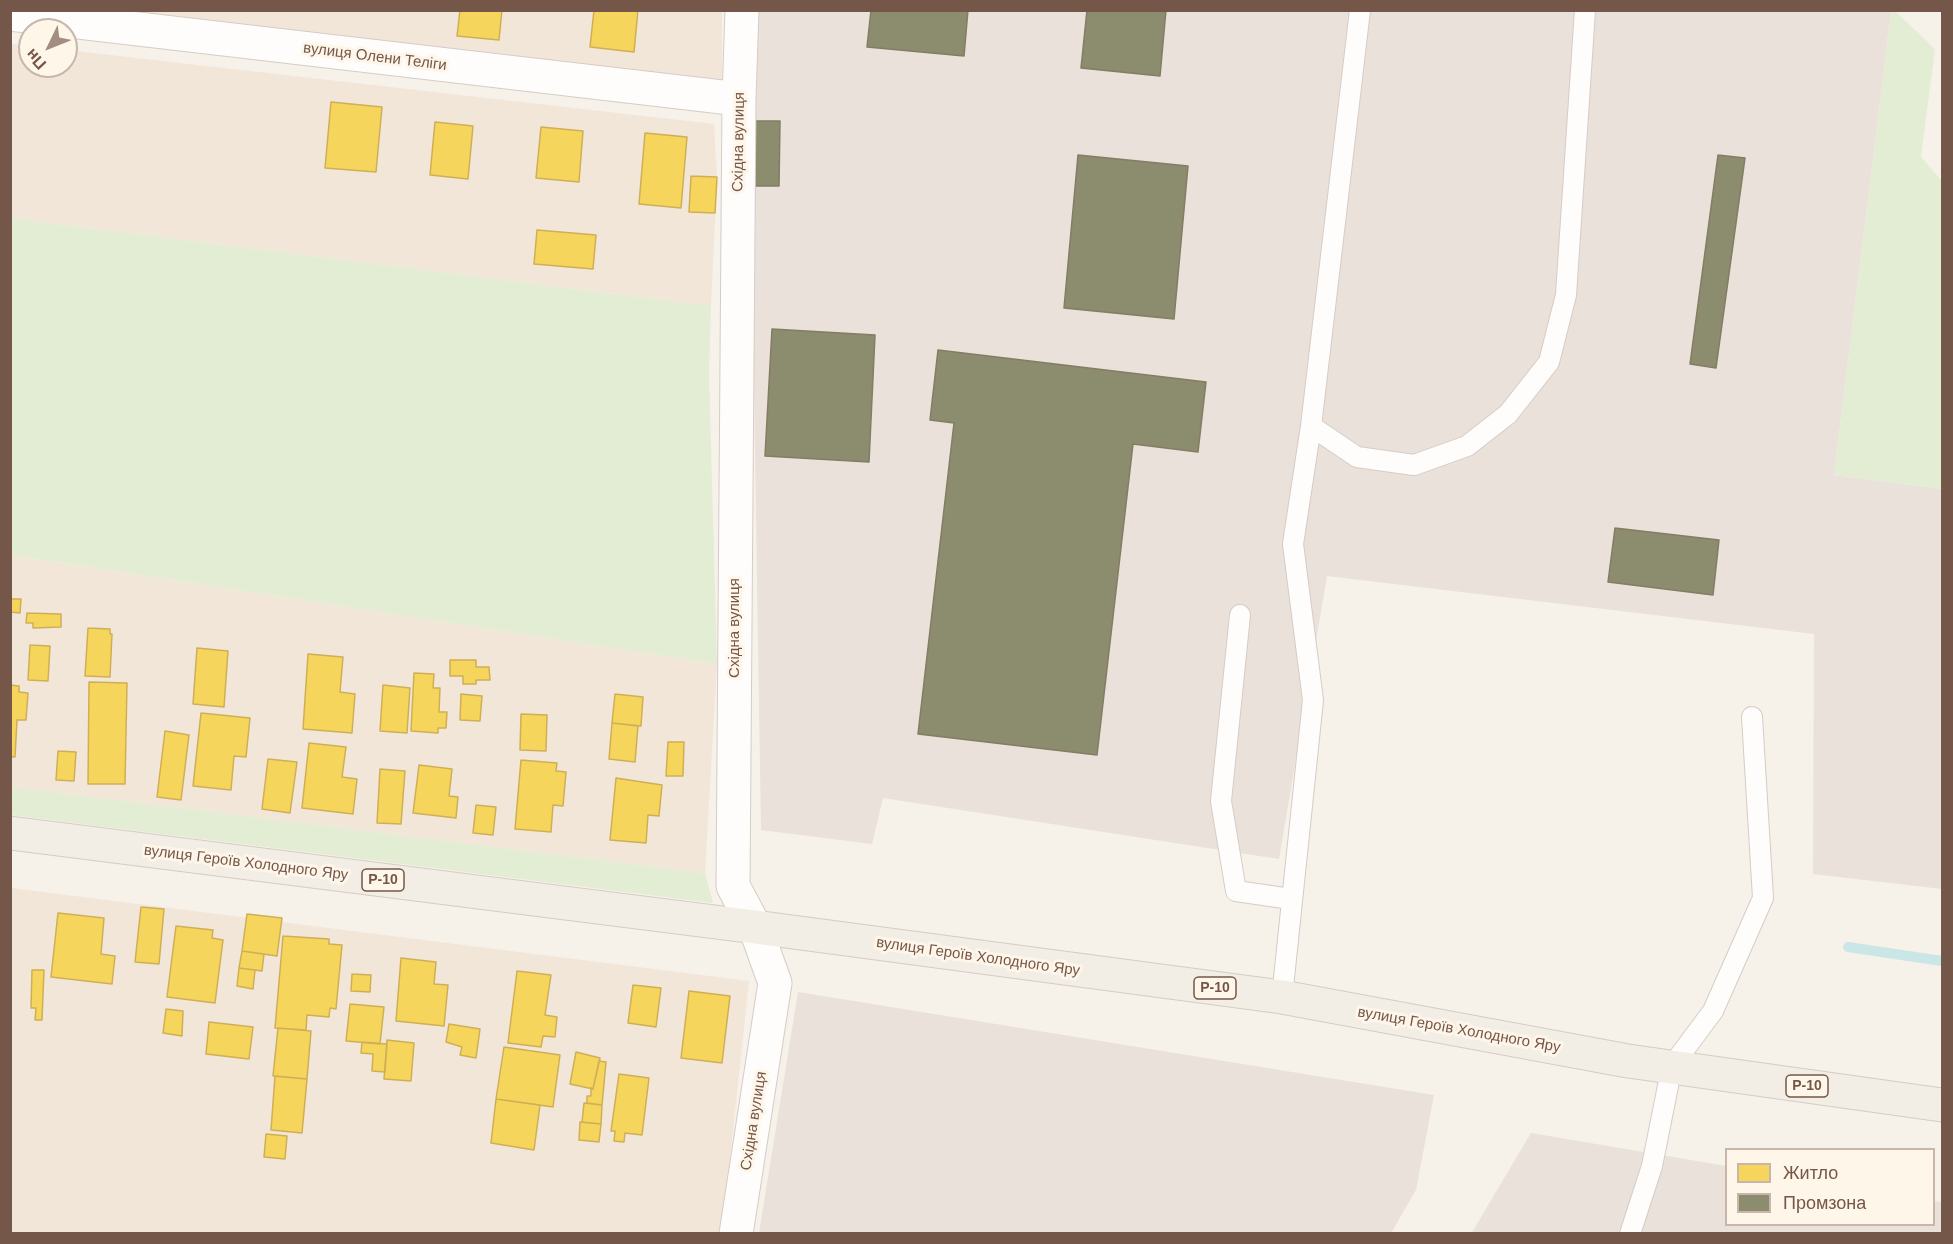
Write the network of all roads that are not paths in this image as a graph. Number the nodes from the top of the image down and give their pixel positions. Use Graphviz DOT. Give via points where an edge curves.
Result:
graph roads {
  1 [pos="742,10"];
  2 [pos="1360,10"];
  3 [pos="1585,10"];
  4 [pos="10,14"];
  5 [pos="739,99"];
  6 [pos="1311,426"];
  7 [pos="1240,615"];
  8 [pos="1752,717"];
  9 [pos="10,833"];
  10 [pos="1291,899"];
  11 [pos="755,927"];
  12 [pos="1282,997"];
  13 [pos="1672,1066"];
  14 [pos="1942,1105"];
  15 [pos="736,1233"];
  16 [pos="1630,1233"];
  1 -- 5 [label="street, Східна вулиця"];
  2 -- 6 [label="lane"];
  3 -- 6 [label="lane" via="1566,295 1549,362 1508,414 1467,446 1414,465 1357,457"];
  4 -- 5 [label="street, вулиця Олени Теліги"];
  5 -- 11 [label="street, Східна вулиця" via="733,886"];
  6 -- 10 [label="lane" via="1293,544 1313,700"];
  7 -- 10 [label="lane" via="1221,801 1236,891"];
  8 -- 13 [label="lane" via="1763,898 1713,1011"];
  9 -- 11 [label="main road, вулиця Героїв Холодного Яру / Р-10"];
  10 -- 12 [label="lane"];
  11 -- 12 [label="main road, вулиця Героїв Холодного Яру / Р-10"];
  11 -- 15 [label="street, Східна вулиця" via="775,982 775,998"];
  12 -- 13 [label="main road, вулиця Героїв Холодного Яру / Р-10"];
  13 -- 14 [label="main road, вулиця Героїв Холодного Яру / Р-10"];
  13 -- 16 [label="lane" via="1652,1166"];
}
